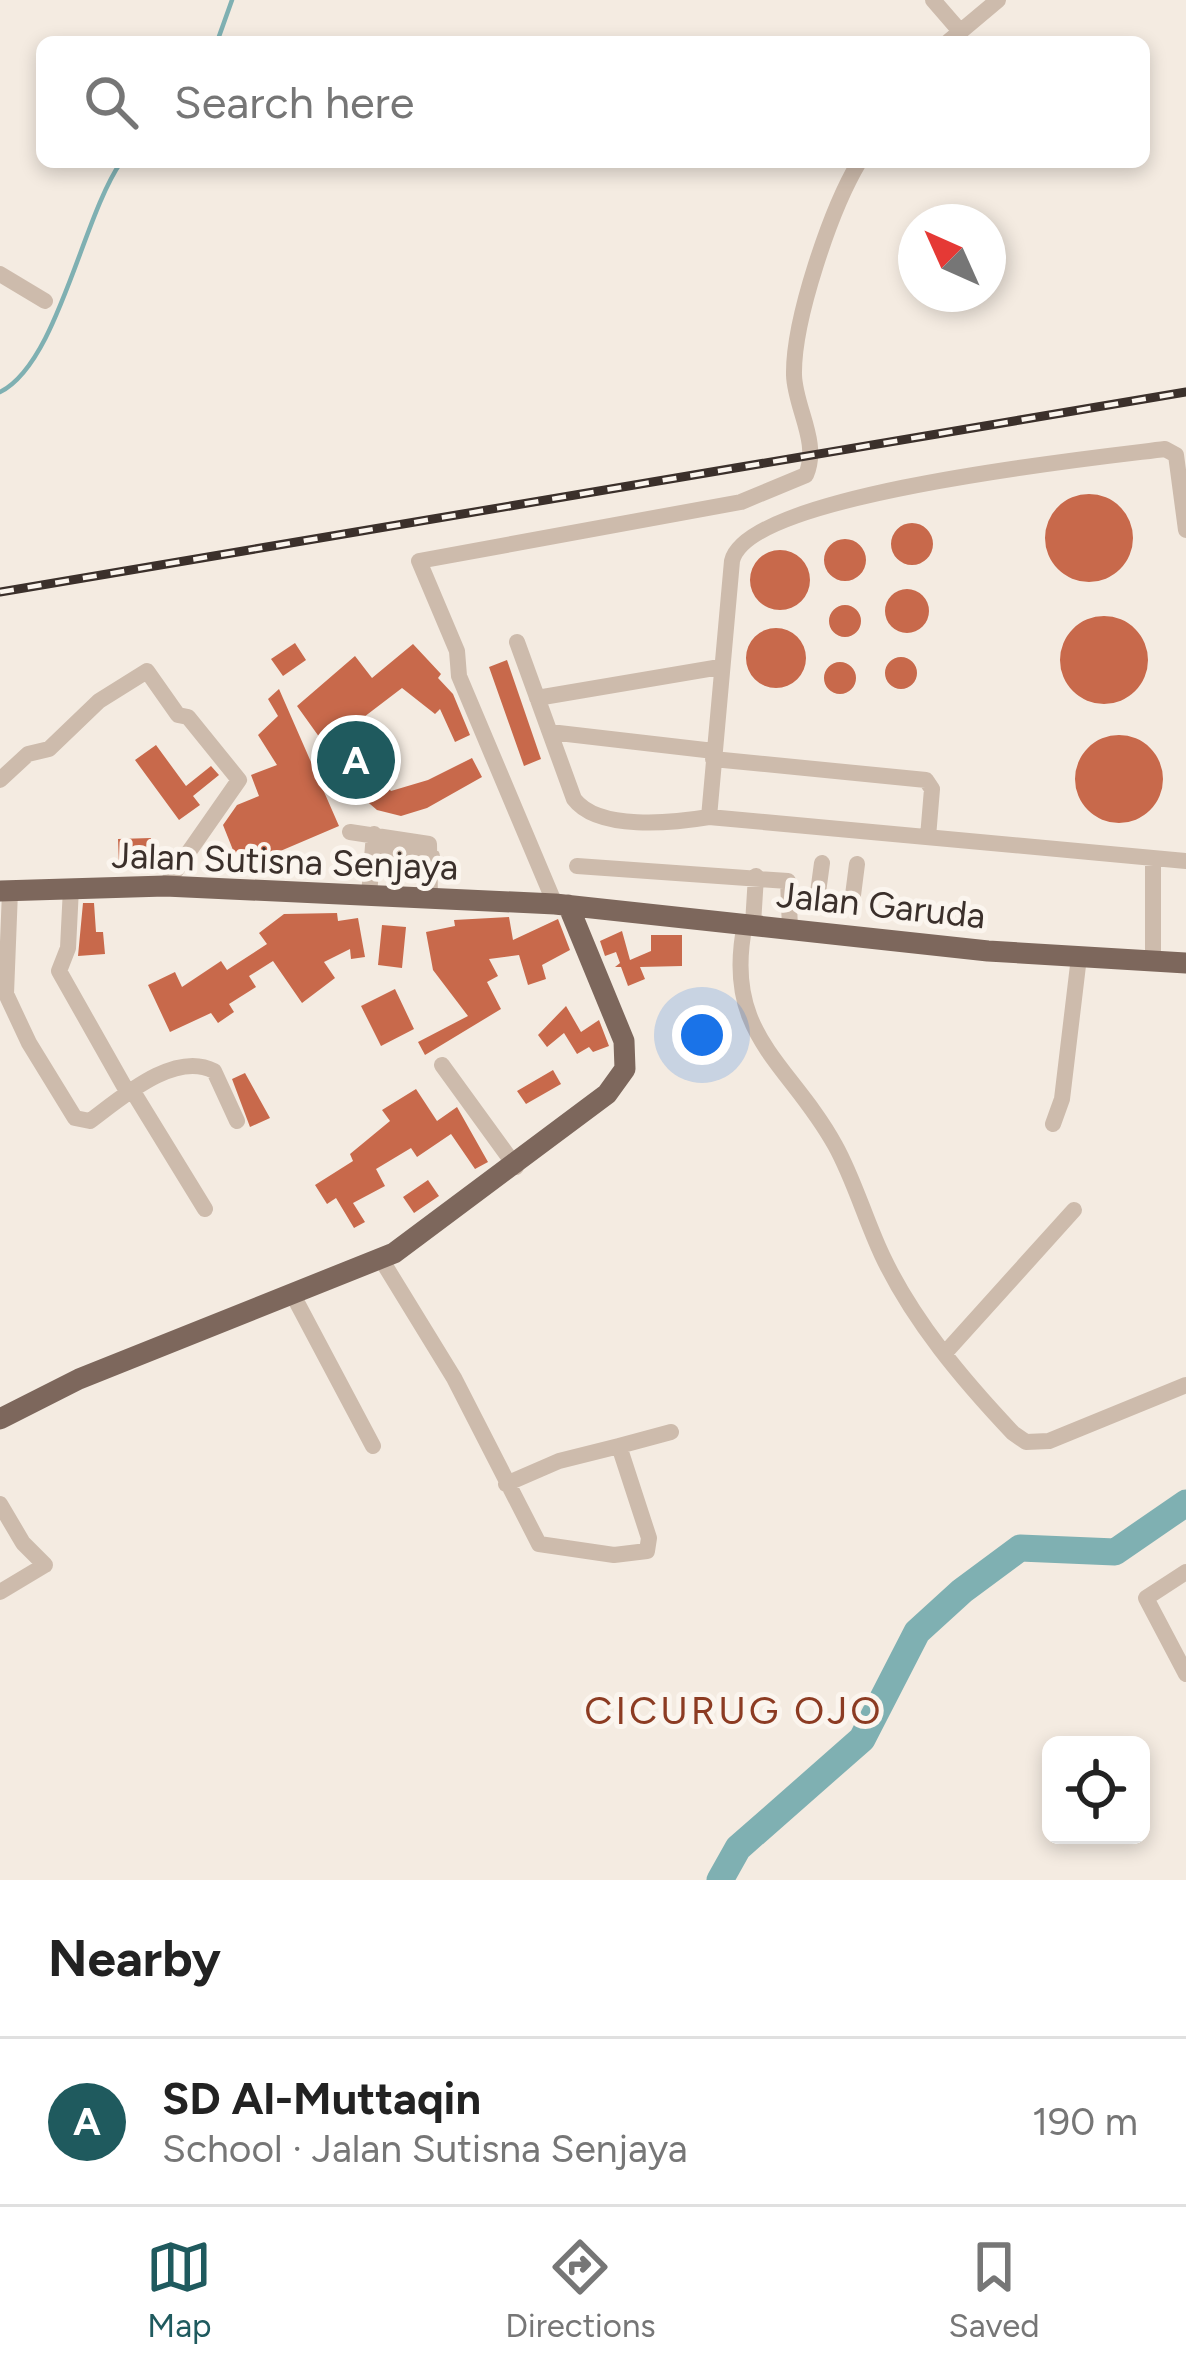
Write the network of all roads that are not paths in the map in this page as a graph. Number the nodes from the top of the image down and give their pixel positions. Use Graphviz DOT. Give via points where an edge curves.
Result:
graph roads {
  1 [pos="933,0"];
  2 [pos="998,0"];
  3 [pos="953,36"];
  4 [pos="856,168"];
  5 [pos="0,274"];
  6 [pos="45,301"];
  7 [pos="1186,530"];
  8 [pos="517,642"];
  9 [pos="719,667"];
  10 [pos="537,698"];
  11 [pos="550,732"];
  12 [pos="714,755"];
  13 [pos="0,780"];
  14 [pos="709,817"];
  15 [pos="350,832"];
  16 [pos="928,837"];
  17 [pos="374,842"];
  18 [pos="1153,858"];
  19 [pos="1186,861"];
  20 [pos="822,863"];
  21 [pos="857,864"];
  22 [pos="577,866"];
  23 [pos="756,876"];
  24 [pos="165,886"];
  25 [pos="71,888"];
  26 [pos="5,891"];
  27 [pos="790,895"];
  28 [pos="369,896"];
  29 [pos="430,898"];
  30 [pos="817,900"];
  31 [pos="562,905"];
  32 [pos="749,924"];
  33 [pos="790,928"];
  34 [pos="1079,957"];
  35 [pos="1153,962"];
  36 [pos="1186,963"];
  37 [pos="2,981"];
  38 [pos="442,1064"];
  39 [pos="130,1092"];
  40 [pos="237,1120"];
  41 [pos="1053,1124"];
  42 [pos="517,1167"];
  43 [pos="206,1209"];
  44 [pos="1074,1210"];
  45 [pos="382,1259"];
  46 [pos="294,1297"];
  47 [pos="945,1353"];
  48 [pos="1186,1385"];
  49 [pos="0,1419"];
  50 [pos="671,1432"];
  51 [pos="373,1446"];
  52 [pos="619,1446"];
  53 [pos="506,1484"];
  54 [pos="0,1504"];
  55 [pos="1186,1572"];
  56 [pos="0,1592"];
  57 [pos="1180,1678"];
  1 -- 3 [label="street"];
  2 -- 3 [label="street"];
  4 -- 31 [label="street" via="831,217 796,352 794,382 809,435 806,475 741,502 418,563 458,651 459,676"];
  5 -- 6 [label="street"];
  7 -- 9 [label="street" via="1176,455 1168,448 995,471 799,513 734,550"];
  8 -- 10 [label="street"];
  9 -- 10 [label="street"];
  9 -- 12 [label="street"];
  10 -- 11 [label="street"];
  11 -- 12 [label="street"];
  11 -- 14 [label="street" via="574,799 589,813"];
  12 -- 14 [label="street"];
  12 -- 16 [label="street" via="926,780"];
  13 -- 24 [label="street" via="147,671 239,781"];
  14 -- 16 [label="street"];
  15 -- 17 [label="street"];
  16 -- 18 [label="street"];
  17 -- 28 [label="street"];
  17 -- 29 [label="street" via="423,840 432,856"];
  18 -- 19 [label="street"];
  18 -- 35 [label="street"];
  20 -- 30 [label="street"];
  21 -- 30 [label="street" via="855,901"];
  22 -- 23 [label="street"];
  23 -- 27 [label="street" via="788,881"];
  23 -- 32 [label="street"];
  24 -- 25 [label="main road, Jalan Sutisna Senjaya"];
  24 -- 28 [label="main road, Jalan Sutisna Senjaya"];
  25 -- 26 [label="main road, Jalan Sutisna Senjaya"];
  25 -- 39 [label="street" via="59,971"];
  26 -- 37 [label="street" via="11,959"];
  27 -- 30 [label="street"];
  27 -- 33 [label="street"];
  28 -- 29 [label="main road, Jalan Sutisna Senjaya"];
  29 -- 31 [label="main road, Jalan Sutisna Senjaya"];
  31 -- 32 [label="main road, Jalan Garuda"];
  31 -- 42 [label="main road" via="621,1031 626,1063 613,1089"];
  32 -- 33 [label="main road, Jalan Garuda"];
  32 -- 47 [label="street" via="739,967 754,1029 836,1147 883,1257"];
  33 -- 34 [label="main road, Jalan Garuda"];
  34 -- 35 [label="main road, Jalan Garuda"];
  34 -- 41 [label="street"];
  35 -- 36 [label="main road, Jalan Garuda"];
  37 -- 39 [label="street" via="75,1118 90,1121"];
  38 -- 42 [label="street"];
  39 -- 40 [label="street" via="166,1072 208,1067"];
  39 -- 43 [label="street"];
  42 -- 45 [label="main road"];
  44 -- 47 [label="street"];
  45 -- 46 [label="main road"];
  45 -- 53 [label="street"];
  46 -- 49 [label="main road" via="79,1379"];
  46 -- 51 [label="street"];
  47 -- 48 [label="street" via="1020,1437 1049,1441"];
  50 -- 52 [label="street"];
  52 -- 53 [label="street"];
  52 -- 53 [label="street" via="650,1542 640,1555 539,1544"];
  54 -- 56 [label="street" via="45,1565"];
  55 -- 57 [label="street" via="1146,1599"];
}
